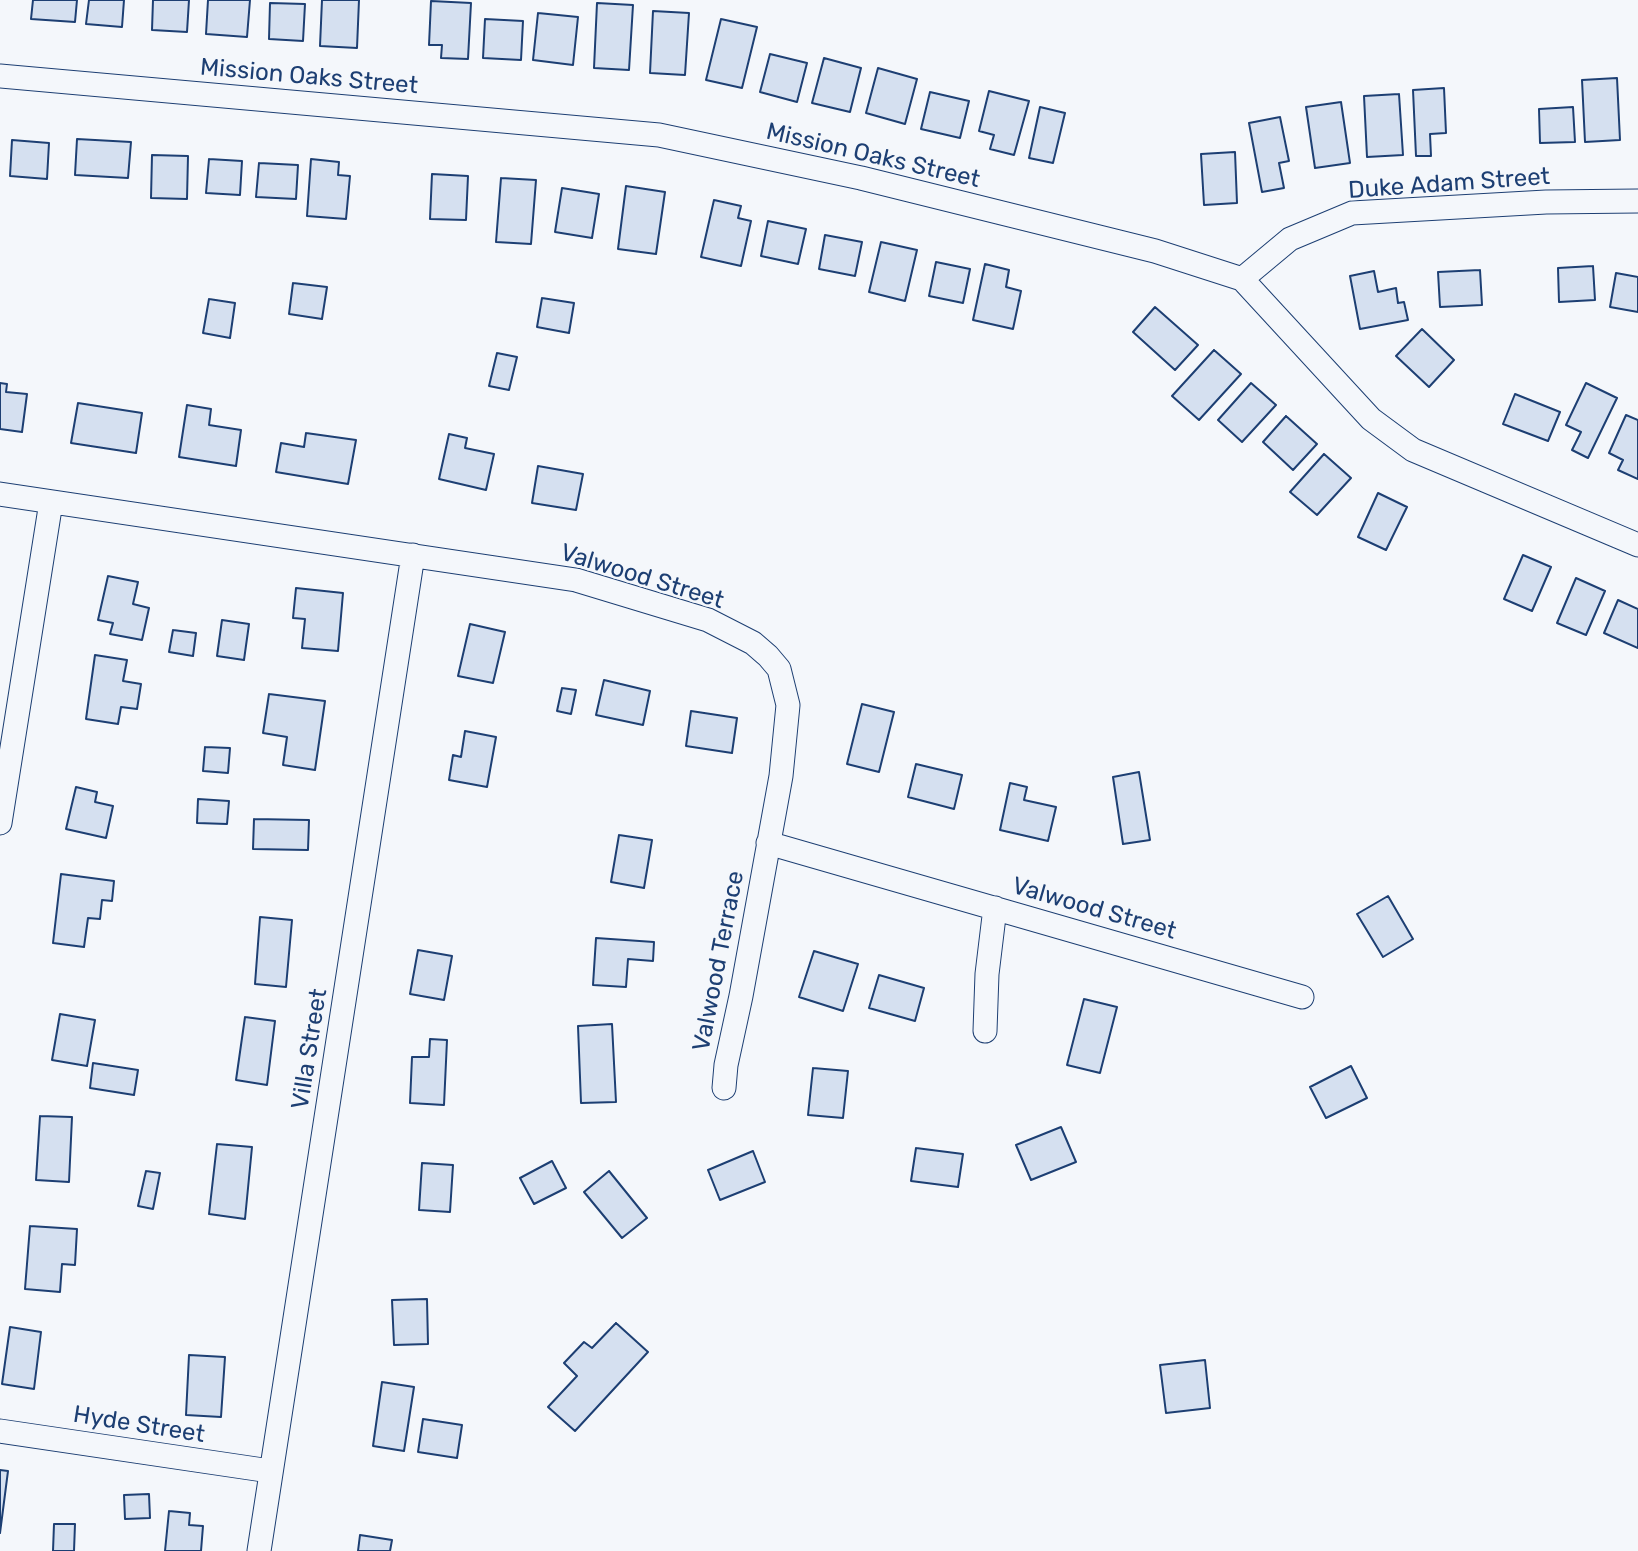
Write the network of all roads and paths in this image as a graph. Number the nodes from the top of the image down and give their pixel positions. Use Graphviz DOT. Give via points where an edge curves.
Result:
graph roads {
  1 [pos="0,76"];
  2 [pos="1638,201"];
  3 [pos="1241,279"];
  4 [pos="0,494"];
  5 [pos="51,502"];
  6 [pos="1638,545"];
  7 [pos="413,555"];
  8 [pos="0,823"];
  9 [pos="768,844"];
  10 [pos="995,908"];
  11 [pos="1302,997"];
  12 [pos="985,1031"];
  13 [pos="724,1088"];
  14 [pos="0,1431"];
  15 [pos="270,1472"];
  16 [pos="259,1551"];
  1 -- 3 [label="street, Mission Oaks Street" via="659,135 861,178 1088,234"];
  2 -- 3 [label="street, Duke Adam Street" via="1352,214 1290,239"];
  3 -- 6 [label="street, Mission Oaks Street" via="1371,419 1413,450"];
  4 -- 5 [label="street, Valwood Street"];
  5 -- 7 [label="street, Valwood Street"];
  5 -- 8 [label="street"];
  7 -- 9 [label="street, Valwood Street" via="576,580 708,620 753,643 779,669 788,705"];
  7 -- 15 [label="street, Villa Street"];
  9 -- 10 [label="street, Valwood Street"];
  9 -- 13 [label="street, Valwood Terrace"];
  10 -- 11 [label="street, Valwood Street"];
  10 -- 12 [label="street"];
  14 -- 15 [label="street, Hyde Street"];
  15 -- 16 [label="street, Villa Street"];
}
